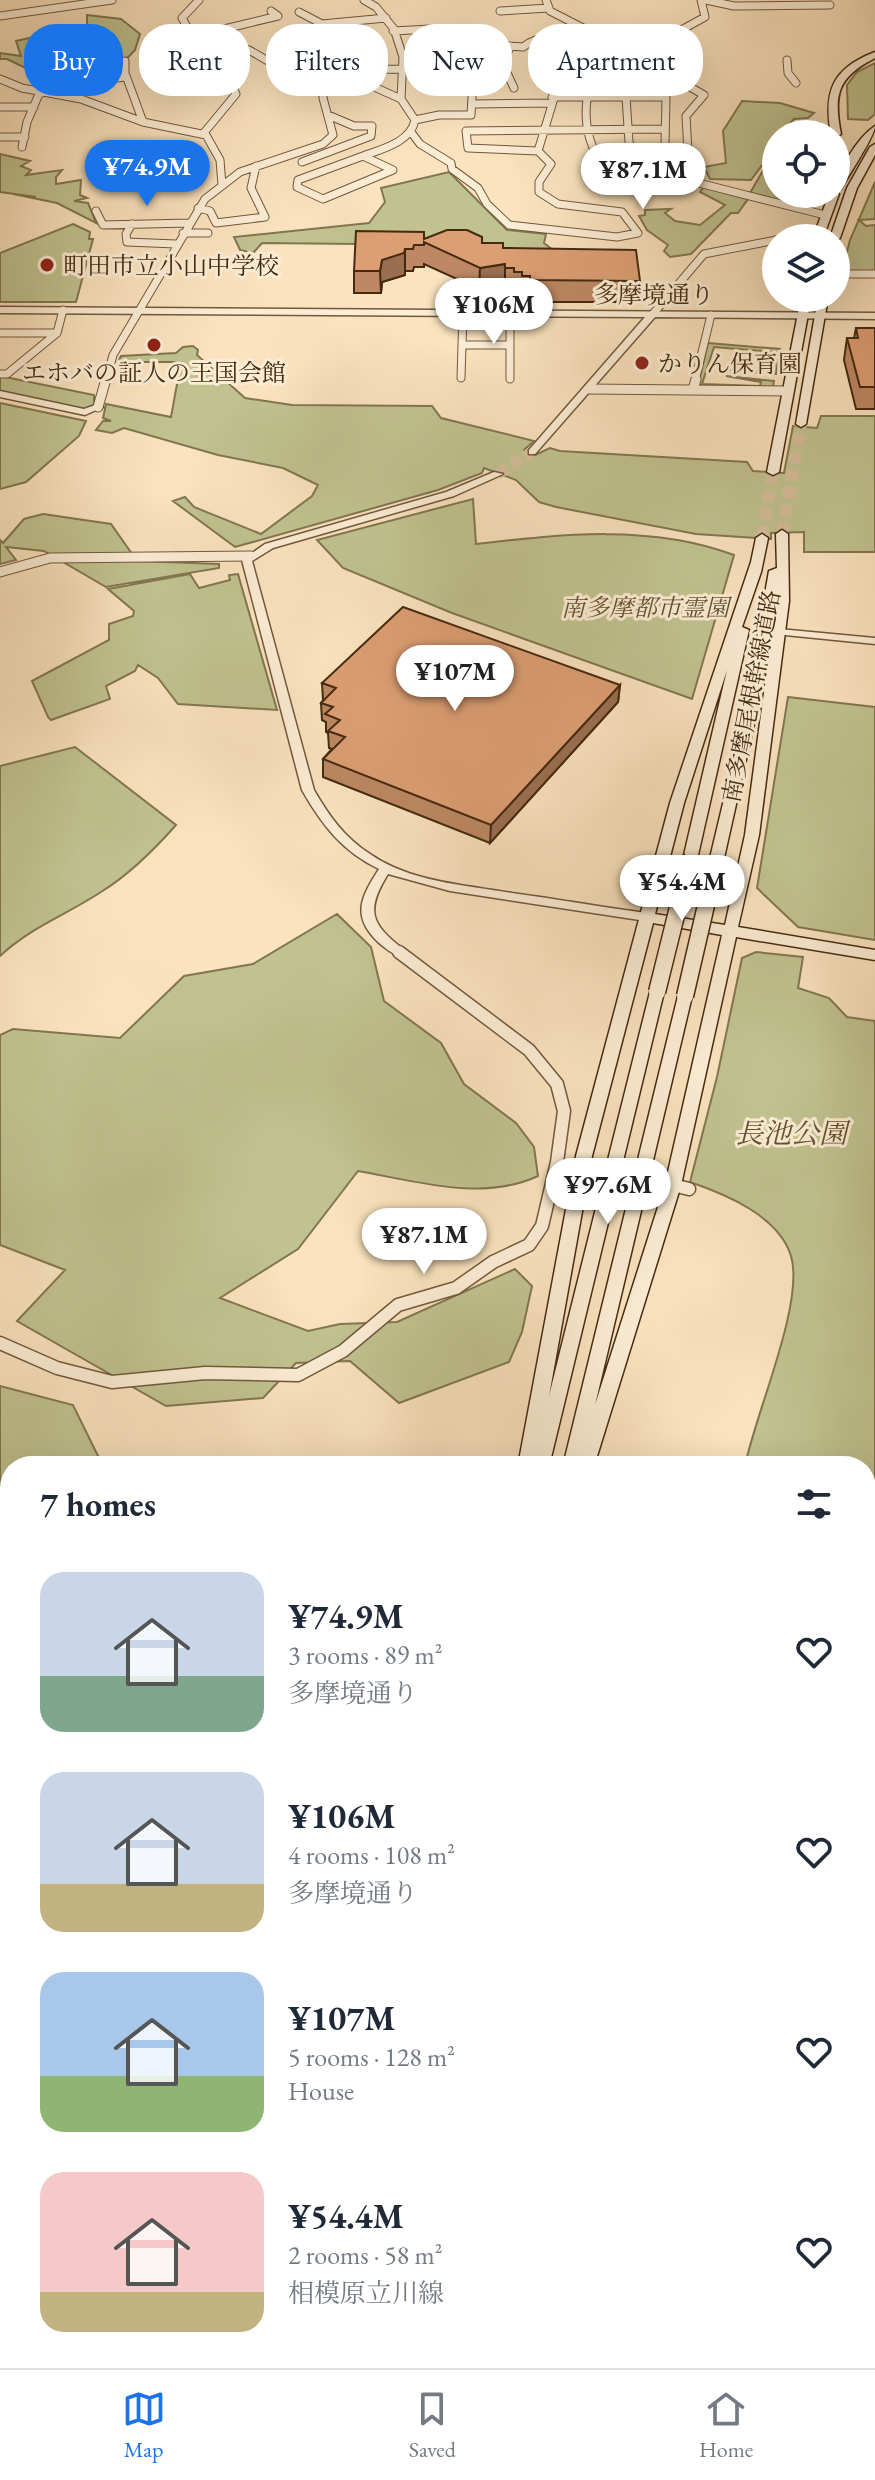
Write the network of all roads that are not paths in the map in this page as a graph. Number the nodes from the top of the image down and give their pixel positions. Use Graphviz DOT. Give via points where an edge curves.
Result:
graph roads {
  1 [pos="59,0"];
  2 [pos="112,0"];
  3 [pos="199,0"];
  4 [pos="364,0"];
  5 [pos="703,0"];
  6 [pos="547,4"];
  7 [pos="830,5"];
  8 [pos="64,8"];
  9 [pos="271,11"];
  10 [pos="500,11"];
  11 [pos="299,12"];
  12 [pos="0,16"];
  13 [pos="232,17"];
  14 [pos="386,18"];
  15 [pos="185,24"];
  16 [pos="244,24"];
  17 [pos="575,24"];
  18 [pos="694,24"];
  19 [pos="404,30"];
  20 [pos="393,31"];
  21 [pos="875,55"];
  22 [pos="787,60"];
  23 [pos="125,61"];
  24 [pos="388,69"];
  25 [pos="403,69"];
  26 [pos="126,77"];
  27 [pos="123,78"];
  28 [pos="0,79"];
  29 [pos="796,83"];
  30 [pos="512,84"];
  31 [pos="0,88"];
  32 [pos="22,88"];
  33 [pos="514,88"];
  34 [pos="388,93"];
  35 [pos="703,94"];
  36 [pos="38,96"];
  37 [pos="68,96"];
  38 [pos="234,96"];
  39 [pos="327,96"];
  40 [pos="552,96"];
  41 [pos="626,97"];
  42 [pos="586,98"];
  43 [pos="401,99"];
  44 [pos="551,100"];
  45 [pos="0,107"];
  46 [pos="34,107"];
  47 [pos="328,115"];
  48 [pos="415,120"];
  49 [pos="833,120"];
  50 [pos="143,122"];
  51 [pos="664,129"];
  52 [pos="875,129"];
  53 [pos="546,130"];
  54 [pos="584,130"];
  55 [pos="625,130"];
  56 [pos="411,132"];
  57 [pos="203,134"];
  58 [pos="0,137"];
  59 [pos="23,143"];
  60 [pos="35,144"];
  61 [pos="850,150"];
  62 [pos="538,151"];
  63 [pos="872,152"];
  64 [pos="855,154"];
  65 [pos="361,155"];
  66 [pos="302,162"];
  67 [pos="850,164"];
  68 [pos="256,166"];
  69 [pos="673,168"];
  70 [pos="875,168"];
  71 [pos="638,169"];
  72 [pos="683,179"];
  73 [pos="222,185"];
  74 [pos="198,208"];
  75 [pos="828,208"];
  76 [pos="96,211"];
  77 [pos="825,215"];
  78 [pos="189,223"];
  79 [pos="132,224"];
  80 [pos="822,224"];
  81 [pos="839,224"];
  82 [pos="847,224"];
  83 [pos="183,233"];
  84 [pos="208,233"];
  85 [pos="762,243"];
  86 [pos="176,244"];
  87 [pos="850,274"];
  88 [pos="875,274"];
  89 [pos="0,310"];
  90 [pos="63,310"];
  91 [pos="137,311"];
  92 [pos="803,312"];
  93 [pos="821,312"];
  94 [pos="463,313"];
  95 [pos="510,313"];
  96 [pos="652,315"];
  97 [pos="711,315"];
  98 [pos="802,316"];
  99 [pos="820,316"];
  100 [pos="875,316"];
  101 [pos="0,333"];
  102 [pos="57,333"];
  103 [pos="462,345"];
  104 [pos="510,345"];
  105 [pos="474,372"];
  106 [pos="498,372"];
  107 [pos="0,374"];
  108 [pos="589,389"];
  109 [pos="693,390"];
  110 [pos="787,391"];
  111 [pos="0,394"];
  112 [pos="98,407"];
  113 [pos="801,424"];
  114 [pos="532,452"];
  115 [pos="773,472"];
  116 [pos="498,474"];
  117 [pos="762,538"];
  118 [pos="251,556"];
  119 [pos="757,562"];
  120 [pos="0,572"];
  121 [pos="779,632"];
  122 [pos="875,641"];
  123 [pos="385,869"];
  124 [pos="646,917"];
  125 [pos="729,930"];
  126 [pos="399,952"];
  127 [pos="875,955"];
  128 [pos="0,1343"];
  129 [pos="529,1456"];
  130 [pos="542,1456"];
  131 [pos="574,1456"];
  132 [pos="588,1456"];
  1 -- 8 [label="street"];
  2 -- 8 [label="street"];
  3 -- 15 [label="street" via="182,18"];
  4 -- 14 [label="street"];
  5 -- 7 [label="street" via="734,6"];
  5 -- 18 [label="street" via="705,17"];
  6 -- 10 [label="street"];
  6 -- 17 [label="street"];
  8 -- 12 [label="street"];
  9 -- 16 [label="street" via="278,16"];
  11 -- 14 [label="street" via="322,24"];
  13 -- 16 [label="street"];
  14 -- 20 [label="street"];
  19 -- 20 [label="street"];
  20 -- 25 [label="street" via="405,55"];
  21 -- 49 [label="main road" via="849,71 832,90"];
  22 -- 29 [label="street"];
  23 -- 26 [label="street"];
  24 -- 25 [label="street"];
  25 -- 43 [label="street"];
  26 -- 27 [label="street"];
  26 -- 50 [label="street"];
  28 -- 32 [label="street"];
  30 -- 33 [label="street"];
  31 -- 32 [label="street"];
  34 -- 43 [label="street"];
  35 -- 69 [label="street" via="686,116 688,152 696,165"];
  36 -- 46 [label="street"];
  37 -- 50 [label="street"];
  38 -- 57 [label="street"];
  39 -- 47 [label="street"];
  40 -- 44 [label="street"];
  41 -- 42 [label="street"];
  41 -- 51 [label="street" via="666,97"];
  41 -- 55 [label="street"];
  42 -- 44 [label="street"];
  42 -- 54 [label="street"];
  43 -- 48 [label="street"];
  44 -- 48 [label="street" via="472,100 471,115"];
  44 -- 53 [label="street"];
  45 -- 46 [label="street"];
  46 -- 59 [label="street"];
  47 -- 66 [label="street" via="354,126 372,126 371,136"];
  47 -- 68 [label="street" via="333,135 329,142"];
  48 -- 56 [label="street"];
  50 -- 57 [label="street"];
  51 -- 55 [label="street"];
  51 -- 69 [label="street"];
  52 -- 64 [label="main road"];
  53 -- 54 [label="street"];
  53 -- 62 [label="street"];
  53 -- 62 [label="street" via="466,131 468,148"];
  54 -- 55 [label="street"];
  54 -- 71 [label="street" via="601,169 617,188 647,182"];
  55 -- 71 [label="street"];
  56 -- 62 [label="street" via="478,188 509,225 617,237 639,231 622,212 558,204 539,192 551,164"];
  56 -- 65 [label="street"];
  57 -- 73 [label="street" via="220,160"];
  58 -- 59 [label="street"];
  59 -- 60 [label="street"];
  61 -- 64 [label="main road"];
  63 -- 64 [label="main road"];
  63 -- 81 [label="main road"];
  64 -- 67 [label="main road"];
  65 -- 65 [label="street" via="298,180 297,187 323,199 393,170"];
  68 -- 73 [label="street"];
  68 -- 74 [label="street" via="251,188 265,217 216,223 210,211"];
  69 -- 71 [label="street"];
  70 -- 82 [label="main road"];
  72 -- 77 [label="street"];
  73 -- 74 [label="street"];
  74 -- 78 [label="street"];
  75 -- 77 [label="main road"];
  76 -- 79 [label="street" via="103,225"];
  77 -- 80 [label="main road"];
  78 -- 79 [label="street"];
  78 -- 83 [label="street"];
  79 -- 86 [label="street" via="127,242"];
  83 -- 84 [label="street"];
  83 -- 86 [label="street"];
  85 -- 96 [label="street" via="704,254"];
  86 -- 91 [label="street"];
  87 -- 88 [label="street"];
  89 -- 90 [label="street, 多摩境通り"];
  90 -- 91 [label="street, 多摩境通り"];
  90 -- 102 [label="street"];
  91 -- 94 [label="street, 多摩境通り"];
  91 -- 112 [label="street" via="113,355"];
  92 -- 98 [label="main road"];
  93 -- 99 [label="main road"];
  94 -- 95 [label="street, 多摩境通り"];
  94 -- 103 [label="street"];
  95 -- 96 [label="street, 多摩境通り"];
  95 -- 104 [label="street"];
  96 -- 97 [label="street, 多摩境通り"];
  96 -- 108 [label="street"];
  97 -- 98 [label="street, 多摩境通り"];
  97 -- 109 [label="street"];
  98 -- 99 [label="street, 多摩境通り"];
  98 -- 110 [label="main road"];
  99 -- 100 [label="street, 多摩境通り"];
  99 -- 113 [label="main road"];
  101 -- 102 [label="street"];
  102 -- 107 [label="street" via="7,374"];
  103 -- 104 [label="street"];
  103 -- 105 [label="street" via="462,375"];
  104 -- 106 [label="street" via="510,376"];
  108 -- 109 [label="street"];
  108 -- 114 [label="street"];
  109 -- 110 [label="street"];
  110 -- 115 [label="main road"];
  111 -- 112 [label="street" via="85,412"];
  116 -- 118 [label="street"];
  117 -- 119 [label="main road, 南多摩尾根幹線道路"];
  118 -- 120 [label="street" via="50,558"];
  118 -- 123 [label="street" via="248,573 308,790 321,817 343,842"];
  119 -- 124 [label="main road" via="677,803"];
  119 -- 130 [label="main road, 南多摩尾根幹線道路, bridge" via="691,855"];
  121 -- 122 [label="street"];
  121 -- 125 [label="main road" via="754,822"];
  121 -- 131 [label="main road, 南多摩尾根幹線道路, bridge" via="782,534 748,724"];
  123 -- 124 [label="street" via="442,887"];
  123 -- 126 [label="street" via="368,894 365,910 374,931"];
  124 -- 125 [label="main road"];
  124 -- 129 [label="main road" via="584,1156"];
  125 -- 127 [label="main road"];
  125 -- 132 [label="main road" via="681,1187"];
  126 -- 128 [label="street" via="529,1050 557,1084 564,1111 557,1162 542,1226 529,1245 456,1288 398,1305 343,1351 298,1375 205,1373 112,1382 57,1368"];
}
